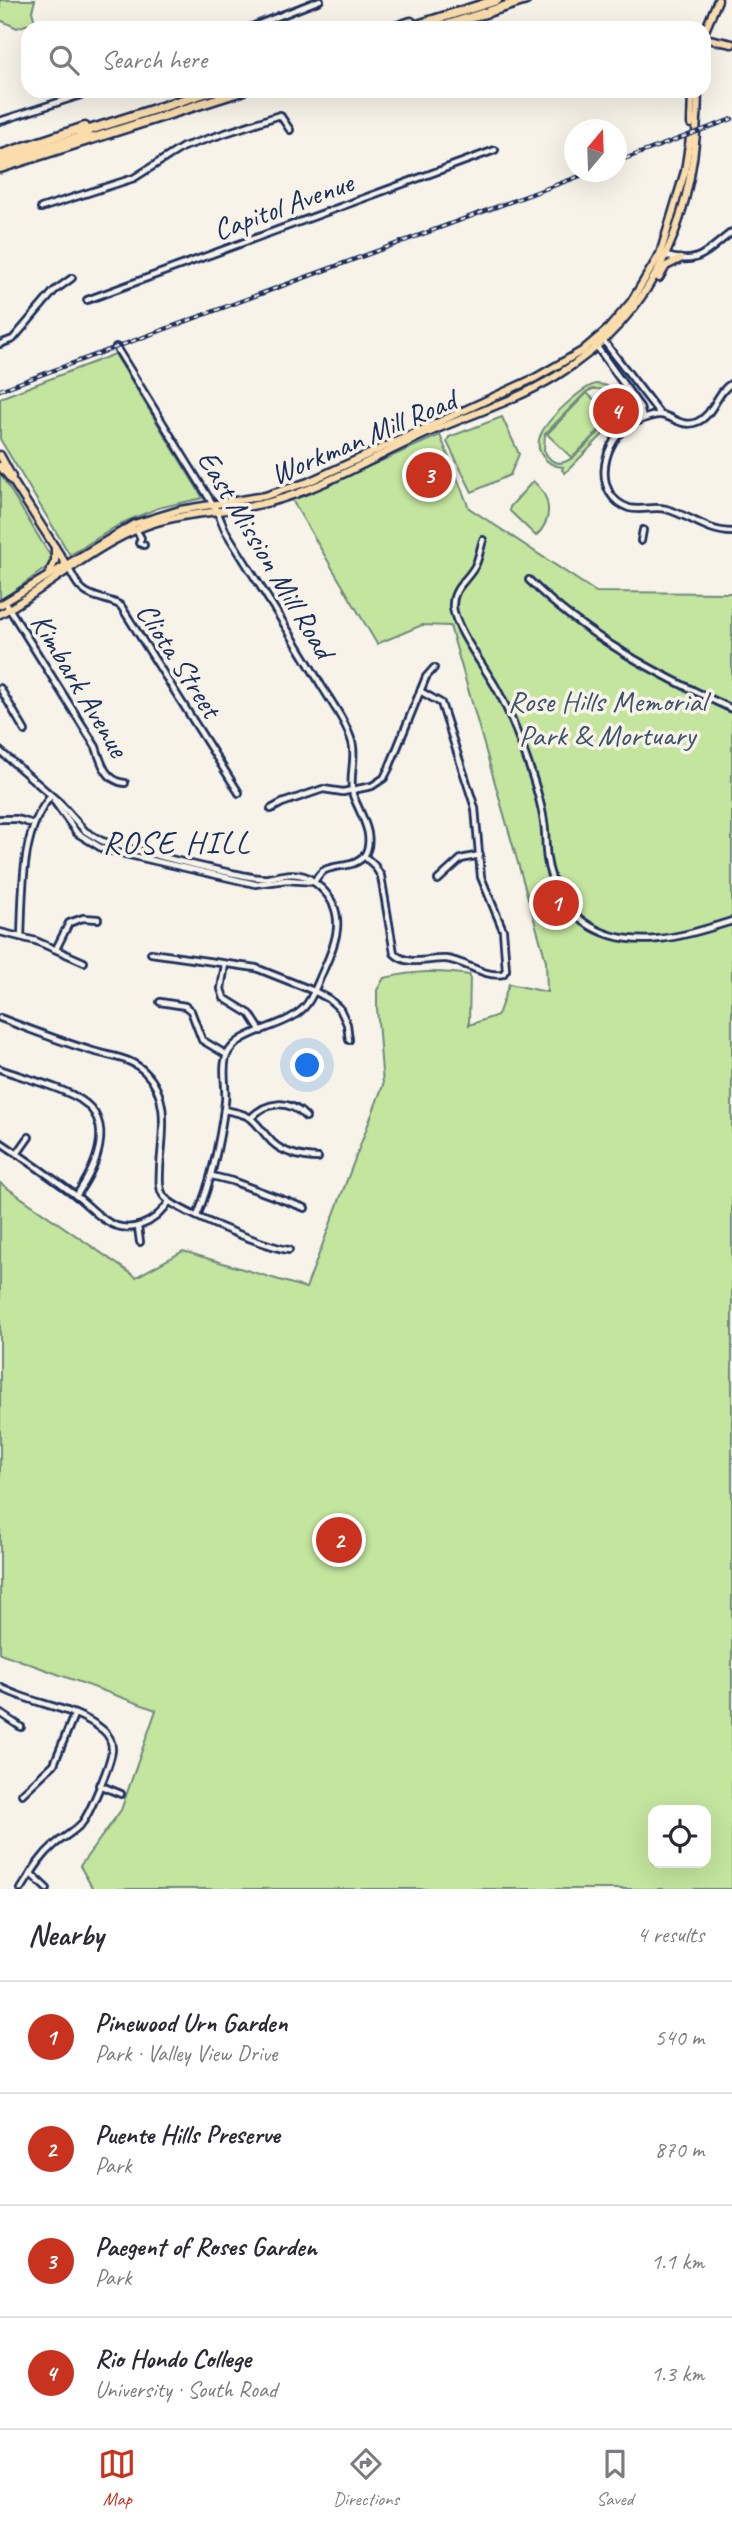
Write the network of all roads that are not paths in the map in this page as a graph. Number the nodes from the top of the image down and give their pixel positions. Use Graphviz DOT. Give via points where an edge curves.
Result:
graph roads {
  1 [pos="320,0"];
  2 [pos="481,0"];
  3 [pos="497,0"];
  4 [pos="512,0"];
  5 [pos="526,0"];
  6 [pos="718,0"];
  7 [pos="267,21"];
  8 [pos="415,21"];
  9 [pos="430,21"];
  10 [pos="447,21"];
  11 [pos="460,21"];
  12 [pos="709,21"];
  13 [pos="711,40"];
  14 [pos="732,44"];
  15 [pos="71,98"];
  16 [pos="174,98"];
  17 [pos="189,98"];
  18 [pos="202,98"];
  19 [pos="220,98"];
  20 [pos="692,98"];
  21 [pos="697,98"];
  22 [pos="0,121"];
  23 [pos="290,130"];
  24 [pos="495,150"];
  25 [pos="1,157"];
  26 [pos="0,171"];
  27 [pos="41,208"];
  28 [pos="732,232"];
  29 [pos="663,255"];
  30 [pos="680,260"];
  31 [pos="72,278"];
  32 [pos="644,295"];
  33 [pos="87,300"];
  34 [pos="602,339"];
  35 [pos="0,344"];
  36 [pos="595,344"];
  37 [pos="116,347"];
  38 [pos="732,383"];
  39 [pos="640,407"];
  40 [pos="660,414"];
  41 [pos="651,417"];
  42 [pos="643,419"];
  43 [pos="0,455"];
  44 [pos="0,466"];
  45 [pos="314,480"];
  46 [pos="14,482"];
  47 [pos="286,497"];
  48 [pos="215,508"];
  49 [pos="643,530"];
  50 [pos="138,532"];
  51 [pos="732,532"];
  52 [pos="483,540"];
  53 [pos="641,541"];
  54 [pos="55,545"];
  55 [pos="67,566"];
  56 [pos="49,575"];
  57 [pos="528,580"];
  58 [pos="3,603"];
  59 [pos="10,609"];
  60 [pos="0,614"];
  61 [pos="434,668"];
  62 [pos="0,688"];
  63 [pos="420,691"];
  64 [pos="732,709"];
  65 [pos="25,731"];
  66 [pos="0,751"];
  67 [pos="125,783"];
  68 [pos="352,791"];
  69 [pos="239,793"];
  70 [pos="51,796"];
  71 [pos="271,809"];
  72 [pos="0,819"];
  73 [pos="34,824"];
  74 [pos="364,856"];
  75 [pos="480,856"];
  76 [pos="439,880"];
  77 [pos="314,882"];
  78 [pos="98,919"];
  79 [pos="732,921"];
  80 [pos="0,932"];
  81 [pos="21,937"];
  82 [pos="55,949"];
  83 [pos="151,953"];
  84 [pos="83,962"];
  85 [pos="225,964"];
  86 [pos="314,991"];
  87 [pos="160,1002"];
  88 [pos="0,1018"];
  89 [pos="261,1031"];
  90 [pos="349,1040"];
  91 [pos="227,1055"];
  92 [pos="0,1069"];
  93 [pos="224,1110"];
  94 [pos="306,1117"];
  95 [pos="251,1118"];
  96 [pos="29,1137"];
  97 [pos="0,1142"];
  98 [pos="17,1154"];
  99 [pos="318,1158"];
  100 [pos="212,1176"];
  101 [pos="76,1196"];
  102 [pos="169,1202"];
  103 [pos="305,1208"];
  104 [pos="197,1216"];
  105 [pos="138,1227"];
  106 [pos="140,1242"];
  107 [pos="289,1250"];
  108 [pos="0,1687"];
  109 [pos="0,1713"];
  110 [pos="75,1715"];
  111 [pos="21,1727"];
  112 [pos="99,1785"];
  113 [pos="22,1794"];
  114 [pos="121,1794"];
  115 [pos="31,1874"];
  116 [pos="21,1889"];
  117 [pos="47,1889"];
  1 -- 7 [label="street"];
  2 -- 8 [label="highway"];
  3 -- 9 [label="highway"];
  4 -- 10 [label="highway"];
  5 -- 11 [label="highway"];
  6 -- 12 [label="main road"];
  13 -- 14 [label="main road"];
  15 -- 22 [label="street"];
  16 -- 25 [label="highway"];
  17 -- 25 [label="highway"];
  18 -- 25 [label="highway"];
  19 -- 26 [label="highway"];
  20 -- 29 [label="main road" via="687,164"];
  21 -- 29 [label="main road" via="690,174 678,224"];
  23 -- 27 [label="street" via="280,115 183,147 134,178"];
  24 -- 33 [label="street, Capitol Avenue"];
  28 -- 30 [label="street" via="702,257"];
  29 -- 30 [label="street"];
  29 -- 32 [label="main road, Workman Mill Road"];
  29 -- 34 [label="main road, Workman Mill Road"];
  30 -- 32 [label="main road" via="666,266"];
  31 -- 35 [label="street" via="45,300 13,339"];
  32 -- 34 [label="main road, Workman Mill Road"];
  34 -- 36 [label="main road, Workman Mill Road"];
  34 -- 40 [label="street"];
  36 -- 39 [label="street"];
  36 -- 45 [label="main road, Workman Mill Road" via="535,379"];
  36 -- 47 [label="main road, Workman Mill Road" via="540,385"];
  37 -- 48 [label="street, East Mission Mill Road"];
  38 -- 40 [label="street" via="695,423"];
  39 -- 41 [label="street"];
  39 -- 42 [label="street"];
  40 -- 41 [label="street"];
  41 -- 42 [label="street"];
  42 -- 51 [label="street" via="618,436 608,455 604,477 614,498 631,509 667,509 707,528"];
  43 -- 46 [label="main road"];
  44 -- 46 [label="main road"];
  45 -- 47 [label="main road"];
  45 -- 48 [label="main road, Workman Mill Road"];
  46 -- 54 [label="main road"];
  47 -- 48 [label="main road, Workman Mill Road" via="253,506"];
  48 -- 50 [label="main road, Workman Mill Road"];
  48 -- 68 [label="street, East Mission Mill Road" via="341,719 352,743"];
  49 -- 53 [label="street"];
  50 -- 55 [label="main road, Workman Mill Road"];
  50 -- 55 [label="main road, Workman Mill Road"];
  52 -- 79 [label="street" via="475,565 454,595 455,616 498,692 527,758 542,807 547,861 561,897 584,922 626,939 689,934"];
  54 -- 55 [label="main road"];
  54 -- 56 [label="main road"];
  55 -- 56 [label="main road, Workman Mill Road"];
  55 -- 59 [label="main road, Workman Mill Road"];
  55 -- 69 [label="street, Cliota Street" via="88,594 121,606"];
  56 -- 58 [label="main road, Workman Mill Road"];
  57 -- 64 [label="street" via="591,632"];
  58 -- 59 [label="street, Kimbark Avenue"];
  59 -- 60 [label="main road, Workman Mill Road"];
  59 -- 67 [label="street, Kimbark Avenue" via="96,747 106,772 114,781"];
  61 -- 63 [label="street"];
  62 -- 65 [label="street"];
  63 -- 68 [label="street" via="384,778"];
  63 -- 75 [label="street" via="441,703 447,719 475,808"];
  66 -- 70 [label="street"];
  68 -- 71 [label="street" via="323,789"];
  68 -- 74 [label="street" via="368,839"];
  70 -- 73 [label="street"];
  70 -- 77 [label="street" via="85,831 102,841 256,878 293,874"];
  72 -- 73 [label="street"];
  73 -- 81 [label="street" via="21,887"];
  74 -- 75 [label="street" via="381,876 398,958 448,959 503,974 503,930 481,877"];
  74 -- 77 [label="street" via="324,871"];
  75 -- 76 [label="street" via="461,859"];
  77 -- 86 [label="street" via="331,899 339,920 332,952"];
  78 -- 82 [label="street" via="69,923"];
  80 -- 81 [label="street"];
  81 -- 82 [label="street"];
  82 -- 84 [label="street"];
  83 -- 85 [label="street"];
  85 -- 86 [label="street" via="257,968"];
  85 -- 89 [label="street" via="223,998 250,1014"];
  86 -- 89 [label="street" via="289,1020"];
  86 -- 90 [label="street" via="340,1009"];
  87 -- 91 [label="street" via="185,1006 202,1040"];
  88 -- 102 [label="street" via="121,1058 145,1072 160,1093 159,1181"];
  89 -- 91 [label="street" via="234,1045"];
  91 -- 93 [label="street"];
  92 -- 101 [label="street" via="79,1098 92,1110 100,1144 94,1167"];
  93 -- 95 [label="street"];
  93 -- 100 [label="street"];
  94 -- 95 [label="street" via="292,1107 274,1104"];
  95 -- 99 [label="street" via="280,1148"];
  96 -- 98 [label="street"];
  97 -- 98 [label="street"];
  98 -- 101 [label="street"];
  100 -- 103 [label="street"];
  100 -- 104 [label="street"];
  101 -- 105 [label="street" via="106,1221"];
  102 -- 104 [label="street"];
  102 -- 105 [label="street" via="160,1215"];
  104 -- 107 [label="street"];
  105 -- 106 [label="street"];
  108 -- 110 [label="street"];
  109 -- 111 [label="street"];
  110 -- 112 [label="street" via="103,1729 110,1739 111,1754"];
  110 -- 113 [label="street" via="54,1764"];
  112 -- 114 [label="street"];
  112 -- 115 [label="street" via="84,1820 50,1849"];
  115 -- 116 [label="street"];
  115 -- 117 [label="street"];
}
